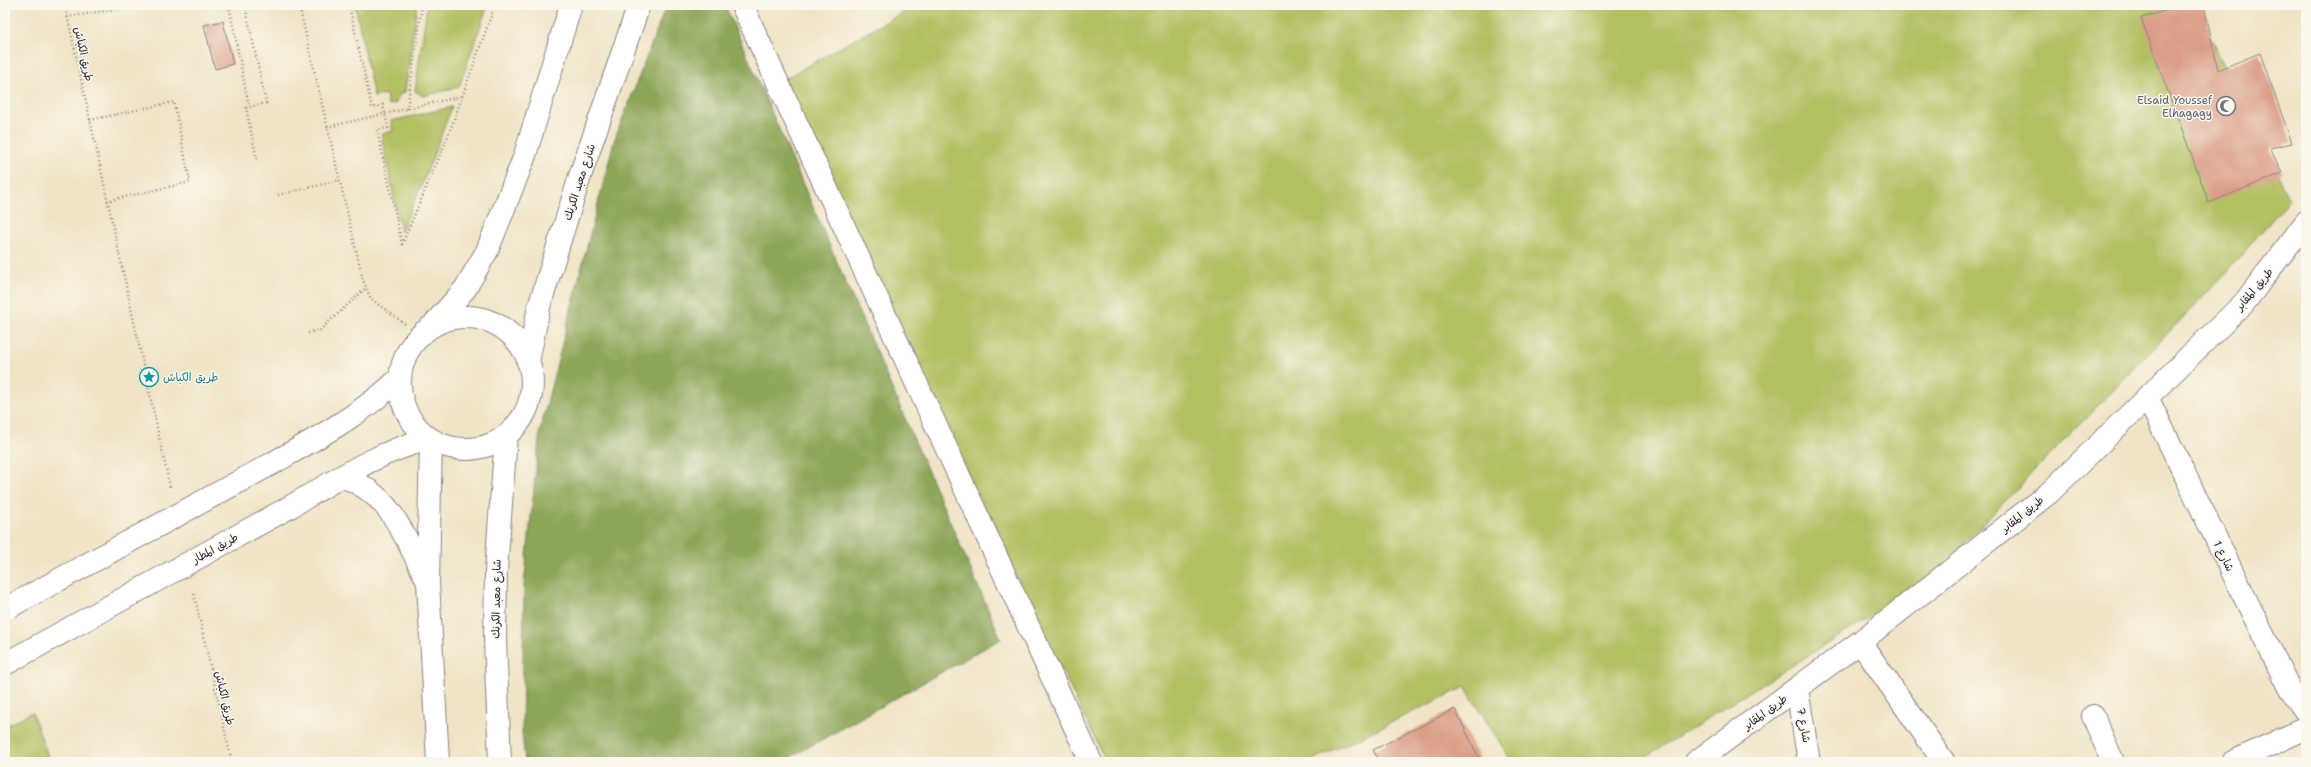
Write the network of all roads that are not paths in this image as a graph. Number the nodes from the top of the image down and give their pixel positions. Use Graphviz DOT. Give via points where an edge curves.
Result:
graph roads {
  1 [pos="571,5"];
  2 [pos="639,5"];
  3 [pos="742,5"];
  4 [pos="2306,222"];
  5 [pos="426,331"];
  6 [pos="528,362"];
  7 [pos="400,378"];
  8 [pos="2147,397"];
  9 [pos="506,436"];
  10 [pos="430,439"];
  11 [pos="344,477"];
  12 [pos="428,582"];
  13 [pos="7,608"];
  14 [pos="1860,642"];
  15 [pos="5,664"];
  16 [pos="1797,689"];
  17 [pos="2306,712"];
  18 [pos="2093,716"];
  19 [pos="2306,728"];
  20 [pos="438,762"];
  21 [pos="500,762"];
  22 [pos="1091,762"];
  23 [pos="1696,762"];
  24 [pos="1809,762"];
  25 [pos="1944,762"];
  26 [pos="2113,762"];
  27 [pos="2233,762"];
  1 -- 5 [label="street" via="524,158 487,251 465,289"];
  2 -- 6 [label="street, شارع معبد الكرنك" via="580,176 539,307"];
  3 -- 22 [label="street"];
  4 -- 8 [label="street, طريق المقابر" via="2244,303"];
  5 -- 6 [label="street" via="454,318 478,318 500,326 518,341"];
  5 -- 7 [label="street" via="405,358"];
  6 -- 9 [label="street" via="532,382 529,403 520,421"];
  7 -- 10 [label="street" via="404,406 410,418"];
  7 -- 13 [label="street, bridge" via="384,394 349,420"];
  8 -- 14 [label="street, طريق المقابر" via="2050,492"];
  8 -- 17 [label="street, شارع 1" via="2289,688"];
  9 -- 10 [label="street" via="490,445 473,450 455,449"];
  9 -- 21 [label="street, شارع معبد الكرنك" via="496,571 495,640"];
  10 -- 11 [label="street, طريق المطار" via="407,444 385,453"];
  10 -- 12 [label="street"];
  11 -- 12 [label="street" via="361,483 387,505"];
  11 -- 15 [label="street, طريق المطار, bridge"];
  12 -- 20 [label="street"];
  14 -- 16 [label="street, طريق المقابر"];
  14 -- 25 [label="street"];
  16 -- 23 [label="street, طريق المقابر"];
  16 -- 24 [label="street, شارع 7"];
  18 -- 26 [label="street"];
  19 -- 27 [label="street"];
}
